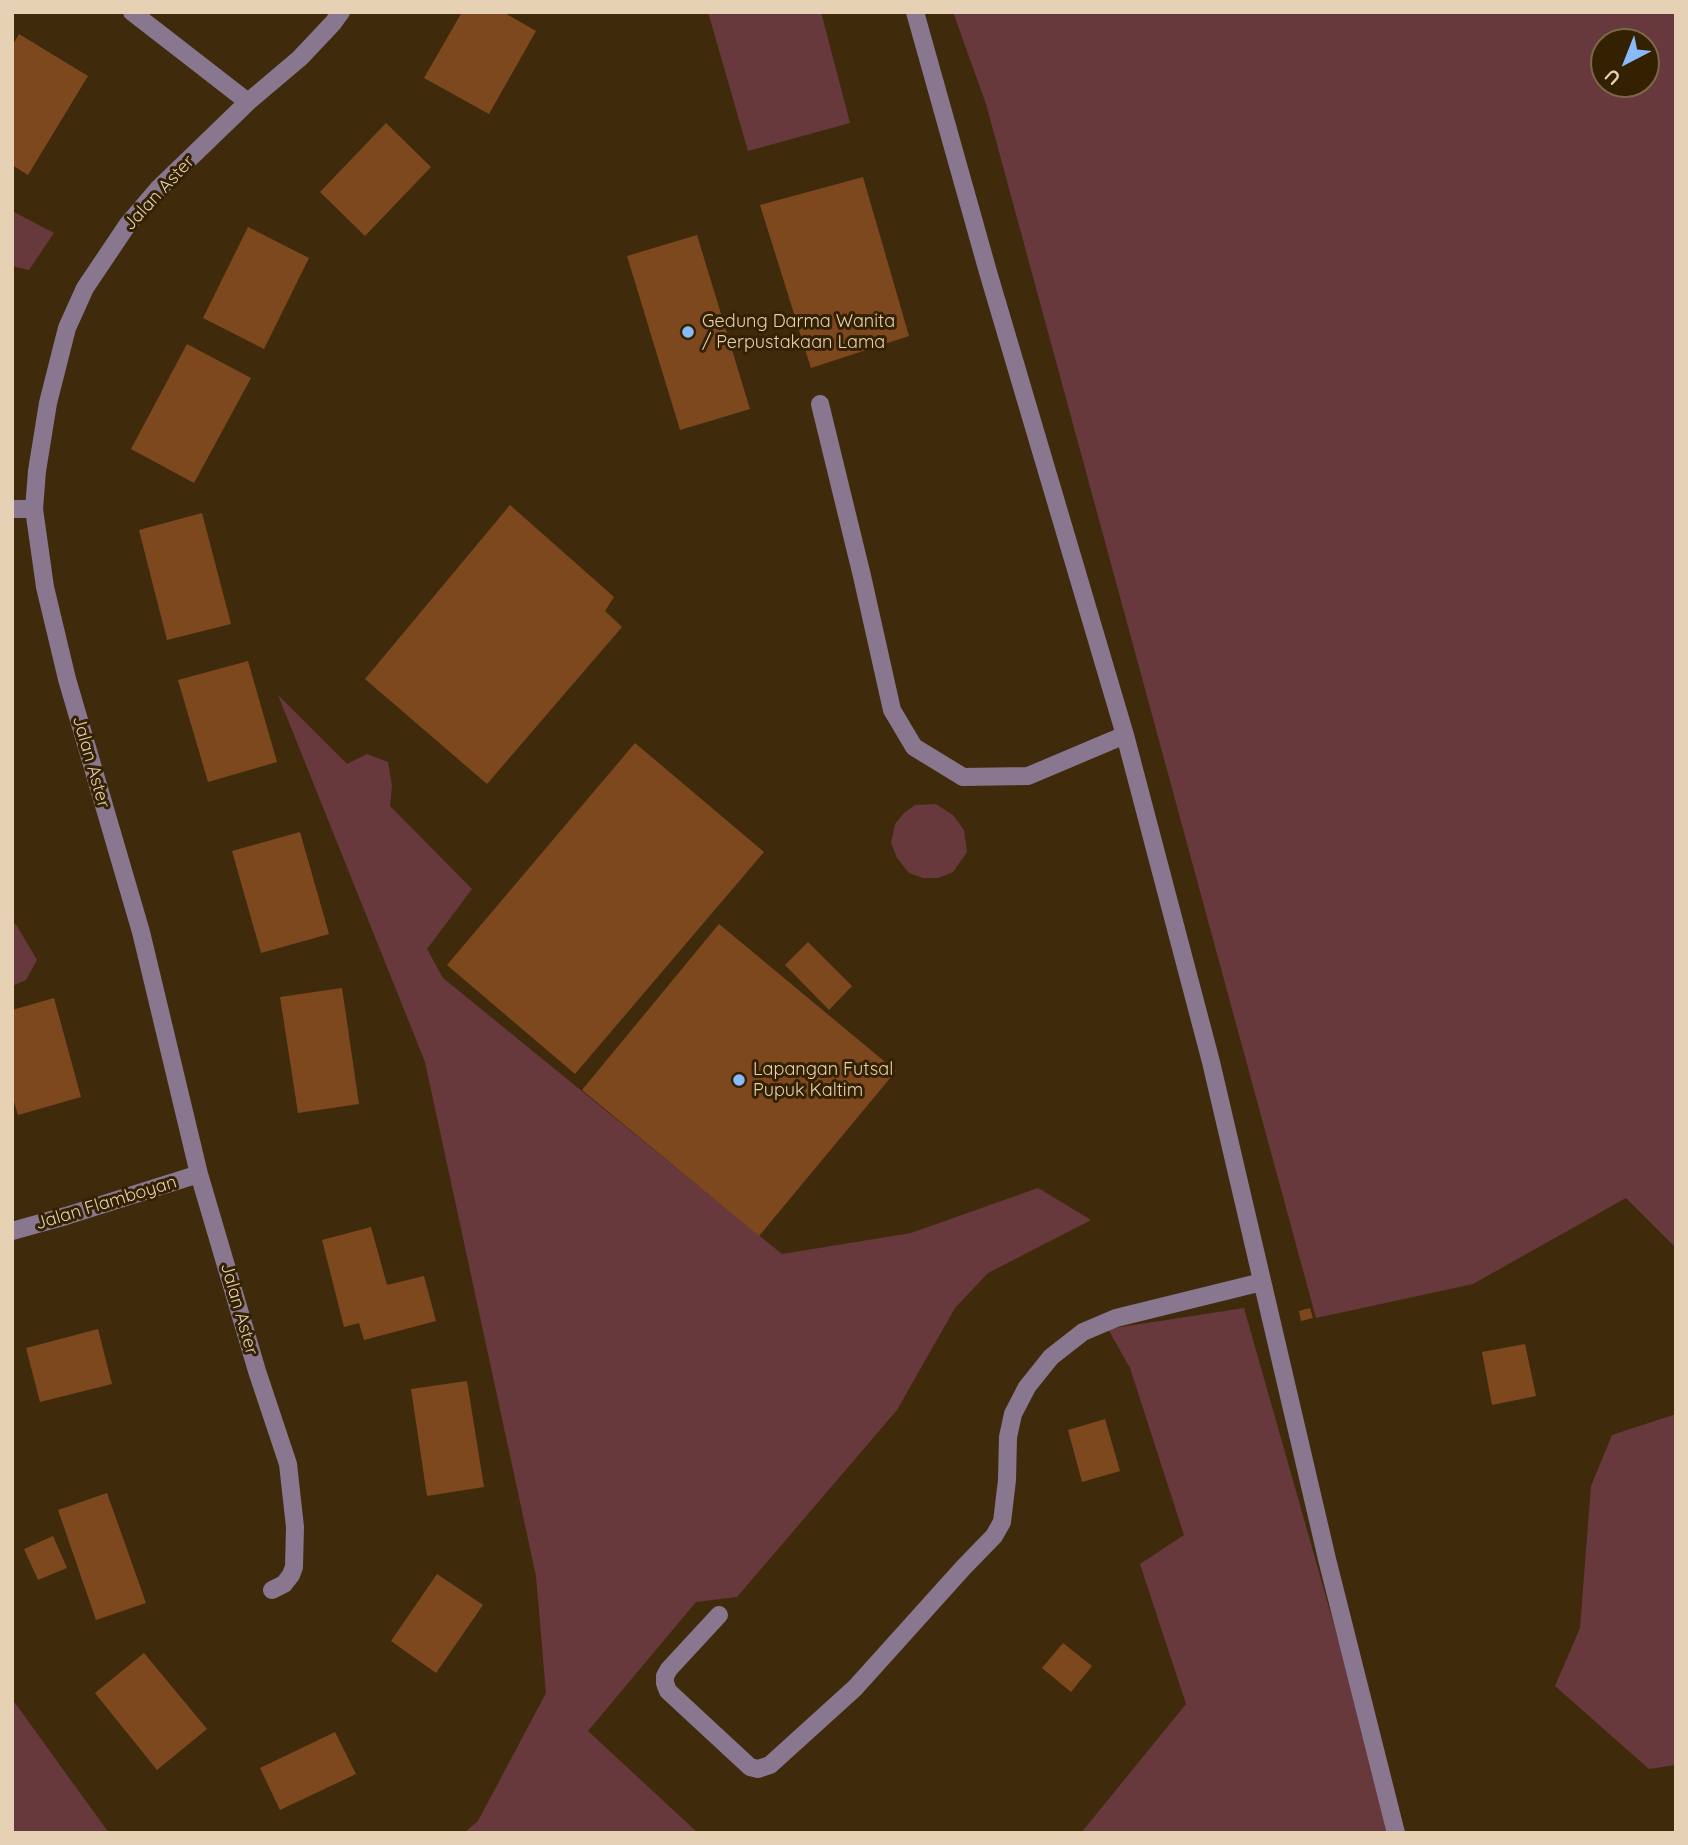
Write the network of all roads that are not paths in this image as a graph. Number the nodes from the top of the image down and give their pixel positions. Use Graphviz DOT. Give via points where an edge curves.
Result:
graph roads {
  1 [pos="132,12"];
  2 [pos="341,12"];
  3 [pos="915,12"];
  4 [pos="248,102"];
  5 [pos="820,404"];
  6 [pos="12,509"];
  7 [pos="34,509"];
  8 [pos="1125,735"];
  9 [pos="199,1174"];
  10 [pos="12,1231"];
  11 [pos="1262,1282"];
  12 [pos="272,1590"];
  13 [pos="719,1615"];
  14 [pos="1396,1833"];
  1 -- 4 [label="street"];
  2 -- 4 [label="street, Jalan Aster" via="300,58"];
  3 -- 8 [label="street"];
  4 -- 7 [label="street, Jalan Aster" via="158,189 85,288 66,328 48,403"];
  5 -- 8 [label="street" via="892,710 914,747 963,777 1028,776"];
  6 -- 7 [label="street"];
  7 -- 9 [label="street, Jalan Aster" via="45,587 64,665 141,932"];
  8 -- 11 [label="street" via="1211,1062"];
  9 -- 10 [label="street, Jalan Flamboyan"];
  9 -- 12 [label="street, Jalan Aster" via="288,1464 294,1567 284,1584"];
  11 -- 13 [label="street" via="1116,1318 1083,1332 1051,1357 1013,1413 1002,1522 994,1536 855,1688 770,1765 758,1769 750,1767 665,1683 669,1669"];
  11 -- 14 [label="street"];
}
